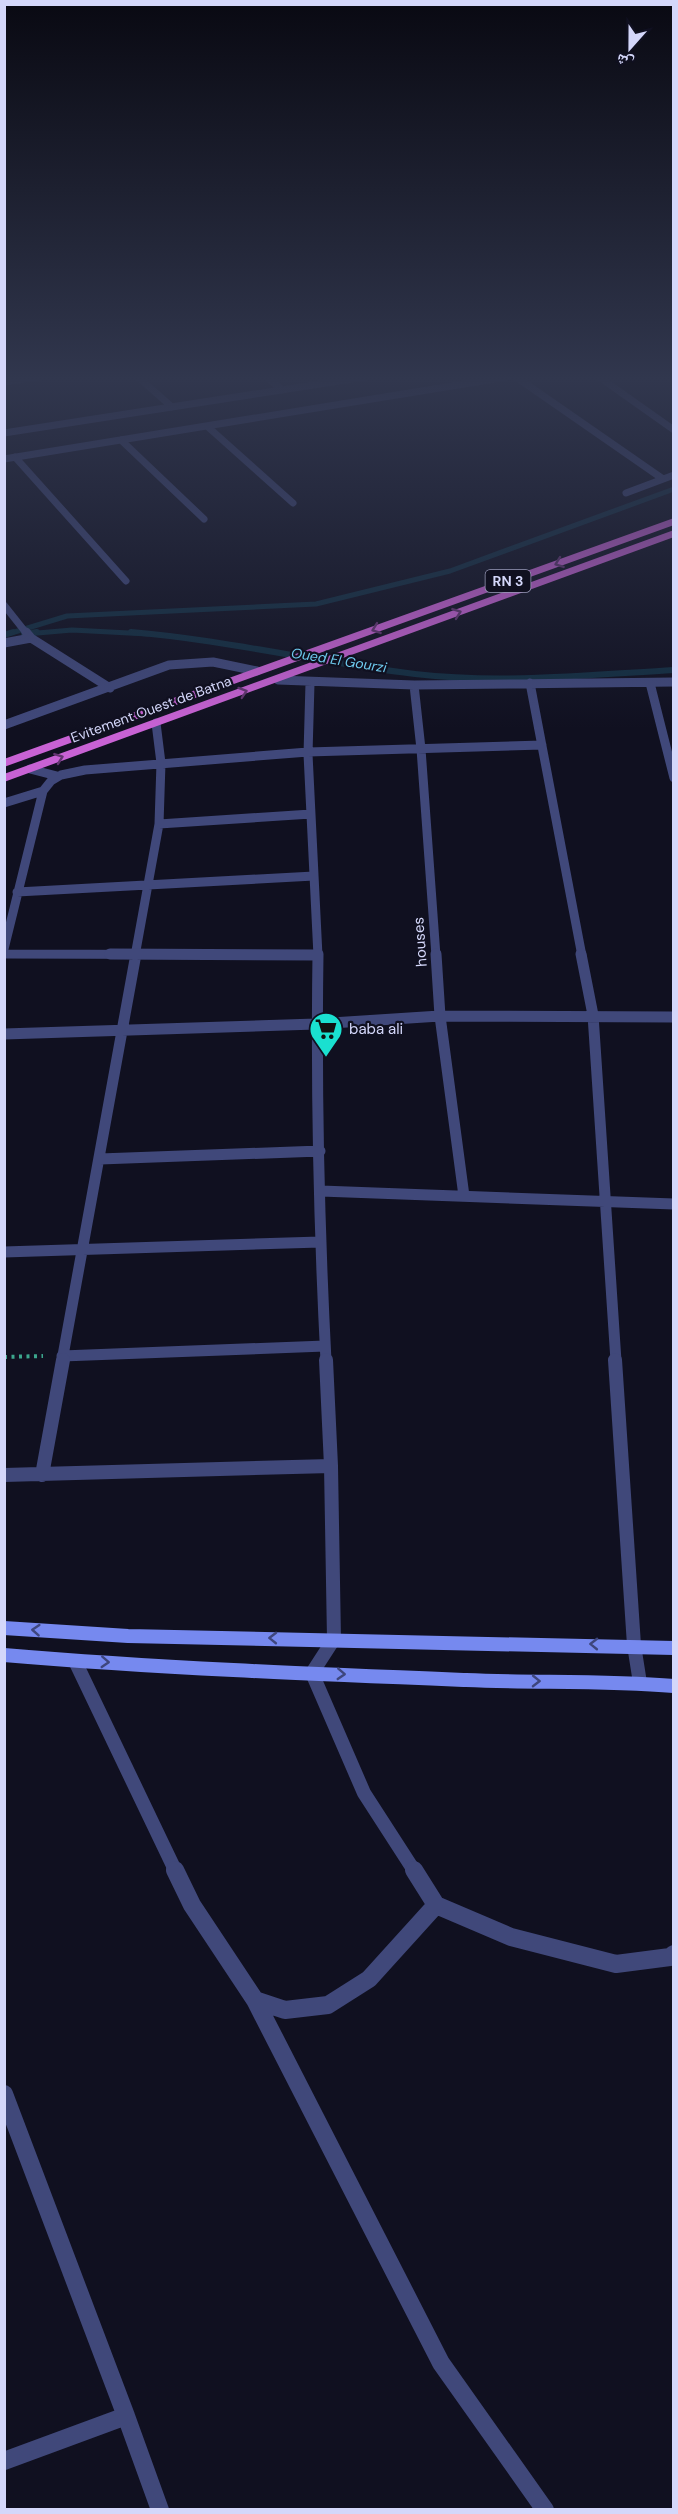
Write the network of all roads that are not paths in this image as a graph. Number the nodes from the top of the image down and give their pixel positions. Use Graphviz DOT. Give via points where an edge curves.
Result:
graph roads {
  1 [pos="48,494"];
  2 [pos="178,494"];
  3 [pos="283,494"];
  4 [pos="293,503"];
  5 [pos="204,519"];
  6 [pos="674,521"];
  7 [pos="674,533"];
  8 [pos="126,581"];
  9 [pos="6,610"];
  10 [pos="29,636"];
  11 [pos="4,643"];
  12 [pos="257,671"];
  13 [pos="278,680"];
  14 [pos="310,682"];
  15 [pos="674,682"];
  16 [pos="530,683"];
  17 [pos="650,683"];
  18 [pos="414,685"];
  19 [pos="110,688"];
  20 [pos="4,712"];
  21 [pos="18,720"];
  22 [pos="156,723"];
  23 [pos="4,725"];
  24 [pos="542,746"];
  25 [pos="422,748"];
  26 [pos="309,752"];
  27 [pos="4,762"];
  28 [pos="161,763"];
  29 [pos="30,769"];
  30 [pos="57,776"];
  31 [pos="4,778"];
  32 [pos="674,778"];
  33 [pos="43,791"];
  34 [pos="4,803"];
  35 [pos="311,814"];
  36 [pos="159,824"];
  37 [pos="314,876"];
  38 [pos="147,885"];
  39 [pos="17,892"];
  40 [pos="4,949"];
  41 [pos="4,954"];
  42 [pos="135,955"];
  43 [pos="318,955"];
  44 [pos="593,1015"];
  45 [pos="440,1016"];
  46 [pos="674,1017"];
  47 [pos="316,1024"];
  48 [pos="120,1031"];
  49 [pos="4,1034"];
  50 [pos="320,1151"];
  51 [pos="100,1159"];
  52 [pos="321,1191"];
  53 [pos="464,1196"];
  54 [pos="604,1203"];
  55 [pos="674,1204"];
  56 [pos="320,1242"];
  57 [pos="82,1250"];
  58 [pos="4,1252"];
  59 [pos="326,1346"];
  60 [pos="62,1356"];
  61 [pos="331,1466"];
  62 [pos="42,1474"];
  63 [pos="4,1475"];
  64 [pos="4,1628"];
  65 [pos="334,1639"];
  66 [pos="634,1645"];
  67 [pos="674,1647"];
  68 [pos="4,1655"];
  69 [pos="75,1661"];
  70 [pos="312,1672"];
  71 [pos="640,1683"];
  72 [pos="674,1686"];
  73 [pos="436,1905"];
  74 [pos="674,1954"];
  75 [pos="255,2000"];
  76 [pos="4,2094"];
  77 [pos="126,2416"];
  78 [pos="4,2461"];
  79 [pos="160,2510"];
  80 [pos="545,2510"];
  1 -- 8 [label="street"];
  2 -- 5 [label="street"];
  3 -- 4 [label="street"];
  6 -- 12 [label="highway, Evitement Ouest de Batna / RN 3, one-way"];
  13 -- 7 [label="highway, Evitement Ouest de Batna / RN 3, one-way"];
  9 -- 10 [label="street"];
  10 -- 11 [label="street"];
  10 -- 19 [label="street"];
  12 -- 19 [label="street" via="219,661 191,660"];
  12 -- 27 [label="highway, Evitement Ouest de Batna / RN 3"];
  13 -- 14 [label="street"];
  22 -- 13 [label="highway, Evitement Ouest de Batna / RN 3, one-way"];
  14 -- 18 [label="street"];
  14 -- 26 [label="street"];
  15 -- 17 [label="street"];
  16 -- 17 [label="street"];
  16 -- 18 [label="street"];
  16 -- 24 [label="street"];
  17 -- 32 [label="street"];
  18 -- 25 [label="street, houses"];
  19 -- 21 [label="street"];
  20 -- 21 [label="street"];
  21 -- 23 [label="street"];
  22 -- 28 [label="street"];
  29 -- 22 [label="highway, Evitement Ouest de Batna / RN 3, one-way"];
  24 -- 25 [label="street"];
  24 -- 44 [label="street"];
  25 -- 26 [label="street"];
  25 -- 45 [label="street, houses"];
  26 -- 28 [label="street"];
  26 -- 35 [label="street"];
  28 -- 30 [label="street"];
  28 -- 36 [label="street"];
  29 -- 30 [label="street"];
  29 -- 31 [label="highway, Evitement Ouest de Batna / RN 3"];
  30 -- 33 [label="street"];
  33 -- 34 [label="street"];
  33 -- 39 [label="street"];
  35 -- 36 [label="street"];
  35 -- 37 [label="street"];
  36 -- 38 [label="street"];
  37 -- 38 [label="street"];
  37 -- 43 [label="street"];
  38 -- 39 [label="street"];
  38 -- 42 [label="street"];
  39 -- 40 [label="street"];
  41 -- 42 [label="street"];
  42 -- 43 [label="street"];
  42 -- 48 [label="street"];
  43 -- 47 [label="street"];
  44 -- 45 [label="street"];
  44 -- 46 [label="street"];
  44 -- 54 [label="street"];
  45 -- 47 [label="street"];
  45 -- 53 [label="street, houses"];
  47 -- 48 [label="street"];
  47 -- 50 [label="street"];
  48 -- 49 [label="street"];
  48 -- 51 [label="street"];
  50 -- 51 [label="street"];
  50 -- 52 [label="street"];
  51 -- 57 [label="street"];
  52 -- 53 [label="street"];
  52 -- 56 [label="street"];
  53 -- 54 [label="street"];
  54 -- 55 [label="street"];
  54 -- 66 [label="street"];
  56 -- 57 [label="street"];
  56 -- 59 [label="street"];
  57 -- 58 [label="street"];
  57 -- 60 [label="street"];
  59 -- 60 [label="street"];
  59 -- 61 [label="street"];
  60 -- 62 [label="street"];
  61 -- 62 [label="street"];
  61 -- 65 [label="street"];
  62 -- 63 [label="street"];
  65 -- 64 [label="main road, one-way" via="128,1636"];
  66 -- 65 [label="main road, one-way"];
  65 -- 70 [label="street"];
  66 -- 67 [label="main road"];
  66 -- 71 [label="street"];
  68 -- 69 [label="main road"];
  69 -- 70 [label="main road, one-way"];
  69 -- 75 [label="street" via="192,1905"];
  70 -- 71 [label="main road, one-way"];
  70 -- 73 [label="street" via="364,1793"];
  71 -- 72 [label="main road"];
  73 -- 74 [label="street" via="511,1936 616,1964 670,1958"];
  73 -- 75 [label="street" via="369,1979 328,2005 285,2010"];
  75 -- 80 [label="street" via="441,2363"];
  76 -- 77 [label="street"];
  77 -- 78 [label="street"];
  77 -- 79 [label="street"];
}
